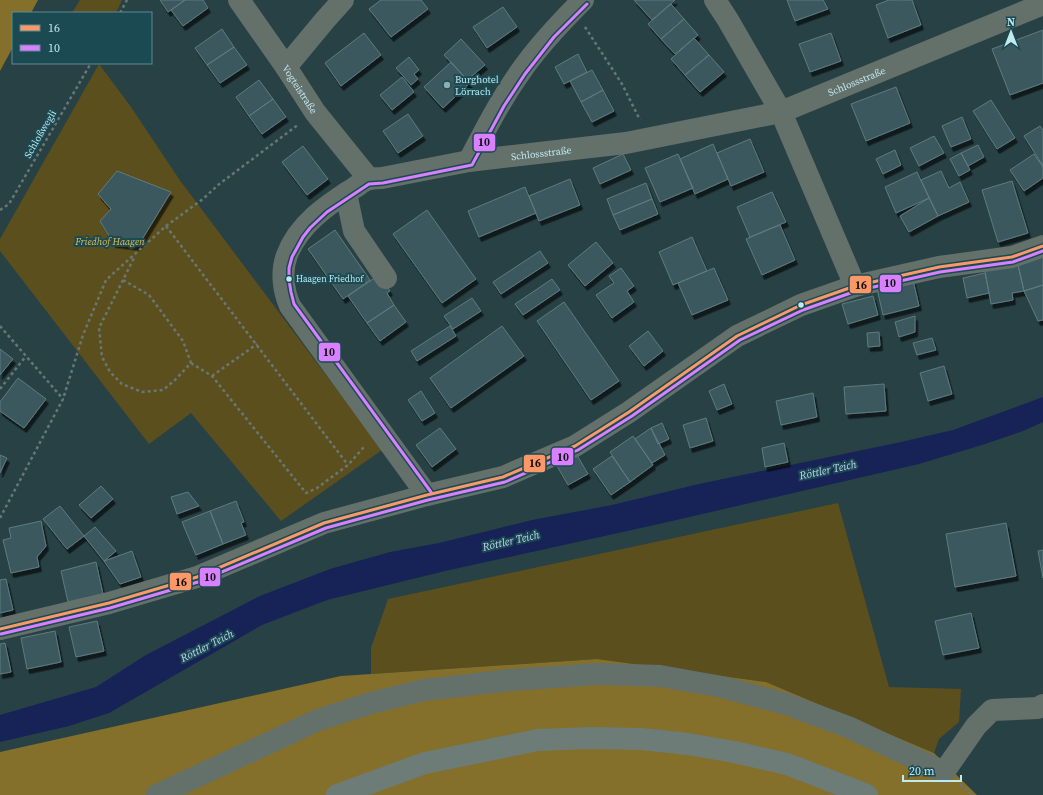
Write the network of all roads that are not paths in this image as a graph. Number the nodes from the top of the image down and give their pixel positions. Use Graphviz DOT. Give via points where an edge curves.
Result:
graph roads {
  1 [pos="239,0"];
  2 [pos="344,0"];
  3 [pos="715,0"];
  4 [pos="1043,4"];
  5 [pos="578,5"];
  6 [pos="286,67"];
  7 [pos="781,112"];
  8 [pos="469,160"];
  9 [pos="369,179"];
  10 [pos="346,193"];
  11 [pos="1043,246"];
  12 [pos="386,278"];
  13 [pos="855,286"];
  14 [pos="427,495"];
  15 [pos="0,629"];
  16 [pos="1041,706"];
  17 [pos="157,795"];
  18 [pos="337,795"];
  19 [pos="867,795"];
  1 -- 6 [label="street"];
  2 -- 6 [label="street, Vogteistraße"];
  3 -- 7 [label="street"];
  4 -- 7 [label="street, Schlossstraße"];
  5 -- 8 [label="street" via="556,27 520,71"];
  6 -- 9 [label="street, Vogteistraße" via="316,112"];
  7 -- 8 [label="street, Schlossstraße" via="626,143"];
  7 -- 13 [label="street"];
  8 -- 9 [label="street, Schlossstraße"];
  9 -- 10 [label="street, Schlossstraße"];
  10 -- 12 [label="street" via="354,231"];
  10 -- 14 [label="street, Schlossstraße" via="311,220 293,243 284,268 285,295 290,306"];
  11 -- 13 [label="street" via="1012,257 939,267"];
  13 -- 14 [label="street" via="801,305 737,336 629,412 575,446 503,477"];
  14 -- 15 [label="street" via="324,523 198,577 109,603"];
  16 -- 17 [label="street" via="992,710 976,726 944,772 848,727 786,704 722,687 660,676 597,674 511,680 424,690 318,720"];
  18 -- 19 [label="highway" via="426,762 538,740 591,738 641,739 734,752 787,764"];
}
